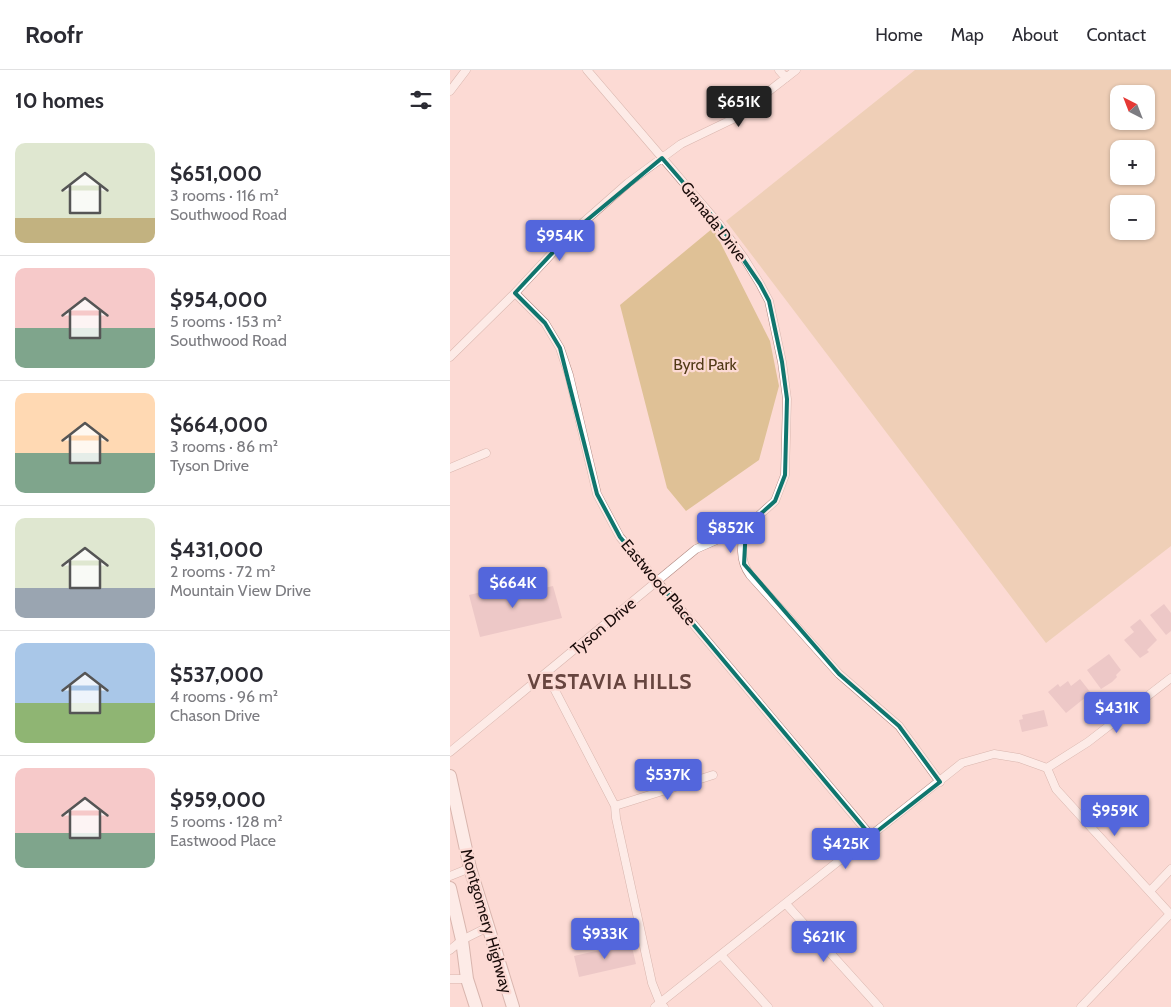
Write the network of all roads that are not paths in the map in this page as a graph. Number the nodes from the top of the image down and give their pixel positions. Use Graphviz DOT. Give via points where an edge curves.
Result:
graph roads {
  1 [pos="466,70"];
  2 [pos="587,70"];
  3 [pos="779,70"];
  4 [pos="796,70"];
  5 [pos="786,78"];
  6 [pos="450,91"];
  7 [pos="662,158"];
  8 [pos="515,293"];
  9 [pos="450,357"];
  10 [pos="787,399"];
  11 [pos="486,453"];
  12 [pos="450,468"];
  13 [pos="746,527"];
  14 [pos="658,580"];
  15 [pos="546,673"];
  16 [pos="1171,678"];
  17 [pos="450,752"];
  18 [pos="1047,768"];
  19 [pos="713,775"];
  20 [pos="450,776"];
  21 [pos="940,782"];
  22 [pos="615,806"];
  23 [pos="871,836"];
  24 [pos="470,868"];
  25 [pos="1171,869"];
  26 [pos="450,876"];
  27 [pos="450,888"];
  28 [pos="1150,891"];
  29 [pos="786,904"];
  30 [pos="1171,915"];
  31 [pos="488,928"];
  32 [pos="462,940"];
  33 [pos="450,950"];
  34 [pos="721,955"];
  35 [pos="450,979"];
  36 [pos="467,979"];
  37 [pos="659,1006"];
  38 [pos="476,1007"];
  39 [pos="513,1007"];
  40 [pos="768,1007"];
  41 [pos="879,1007"];
  42 [pos="1080,1007"];
  1 -- 6 [label="street"];
  2 -- 7 [label="street, Granada Drive"];
  3 -- 5 [label="street"];
  4 -- 5 [label="street"];
  5 -- 7 [label="street" via="733,118 681,144"];
  7 -- 8 [label="street" via="628,183 569,236"];
  7 -- 10 [label="street, Granada Drive" via="719,224 769,301"];
  8 -- 9 [label="street"];
  8 -- 14 [label="street, Eastwood Place" via="545,322 560,348 597,494 620,537"];
  10 -- 13 [label="street, Tyson Drive" via="785,475 775,501"];
  11 -- 12 [label="street"];
  13 -- 14 [label="street, Tyson Drive" via="696,549"];
  13 -- 21 [label="street" via="742,556 750,575 839,674 899,726"];
  14 -- 15 [label="street, Tyson Drive"];
  14 -- 23 [label="street, Eastwood Place"];
  15 -- 17 [label="street, Tyson Drive"];
  15 -- 22 [label="street"];
  16 -- 18 [label="street" via="1088,742"];
  18 -- 21 [label="street" via="1019,758 994,754 962,763"];
  18 -- 28 [label="street" via="1056,789"];
  19 -- 22 [label="street"];
  20 -- 24 [label="main road, Montgomery Highway"];
  21 -- 23 [label="street"];
  22 -- 37 [label="street"];
  23 -- 29 [label="street"];
  24 -- 26 [label="street"];
  24 -- 31 [label="main road, Montgomery Highway"];
  25 -- 28 [label="street"];
  27 -- 32 [label="main road, Montgomery Highway"];
  28 -- 30 [label="street"];
  29 -- 34 [label="street"];
  29 -- 41 [label="street"];
  30 -- 42 [label="street"];
  31 -- 32 [label="street"];
  31 -- 39 [label="main road, Montgomery Highway"];
  32 -- 33 [label="street"];
  32 -- 36 [label="main road, Montgomery Highway"];
  34 -- 37 [label="street"];
  34 -- 40 [label="street"];
  35 -- 36 [label="street"];
  36 -- 38 [label="main road, Montgomery Highway"];
}
